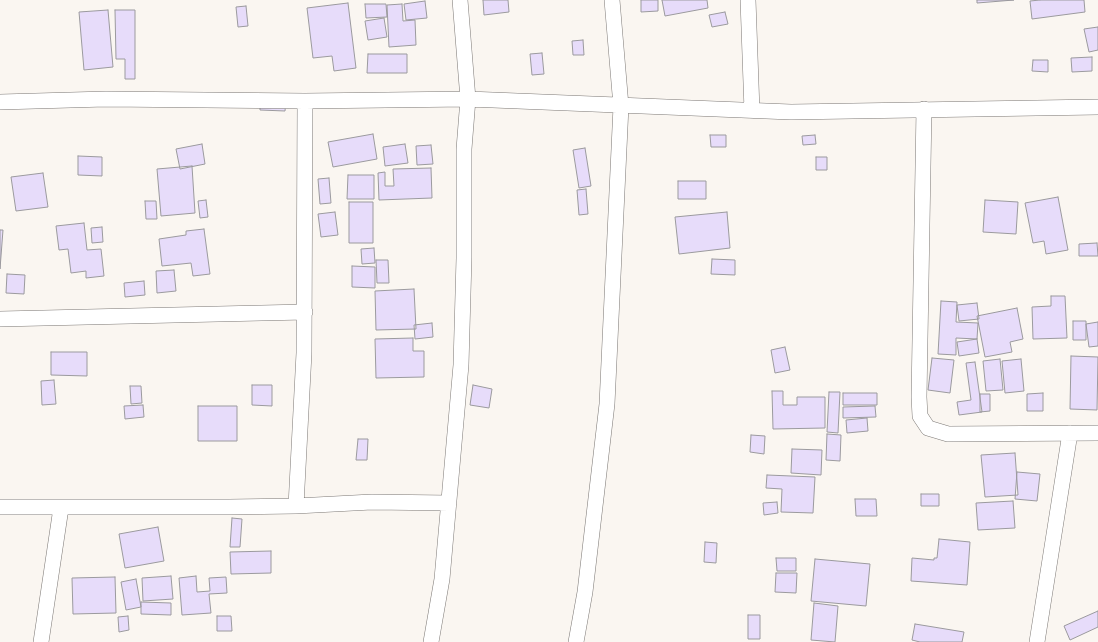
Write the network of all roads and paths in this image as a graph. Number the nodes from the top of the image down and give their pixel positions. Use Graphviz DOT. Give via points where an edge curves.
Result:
graph roads {
  1 [pos="460,0"];
  2 [pos="612,0"];
  3 [pos="748,0"];
  4 [pos="468,99"];
  5 [pos="305,101"];
  6 [pos="0,102"];
  7 [pos="621,106"];
  8 [pos="1098,106"];
  9 [pos="924,110"];
  10 [pos="752,111"];
  11 [pos="305,312"];
  12 [pos="0,319"];
  13 [pos="1070,433"];
  14 [pos="1098,433"];
  15 [pos="449,503"];
  16 [pos="296,506"];
  17 [pos="0,507"];
  18 [pos="61,508"];
  19 [pos="40,642"];
  20 [pos="431,642"];
  21 [pos="576,642"];
  22 [pos="1037,642"];
  1 -- 4 [label="street"];
  2 -- 7 [label="street"];
  3 -- 10 [label="street"];
  4 -- 5 [label="street"];
  4 -- 7 [label="street"];
  4 -- 15 [label="street" via="464,149 461,365"];
  5 -- 6 [label="street" via="106,99"];
  5 -- 11 [label="street"];
  7 -- 10 [label="street"];
  7 -- 21 [label="street" via="607,404 586,592"];
  8 -- 9 [label="street"];
  9 -- 10 [label="street"];
  9 -- 13 [label="street" via="920,416 928,428 948,434"];
  11 -- 12 [label="street"];
  11 -- 16 [label="street"];
  13 -- 14 [label="street"];
  13 -- 22 [label="street"];
  15 -- 16 [label="street" via="372,502"];
  15 -- 20 [label="street" via="442,580"];
  16 -- 18 [label="street"];
  17 -- 18 [label="street"];
  18 -- 19 [label="street"];
}
